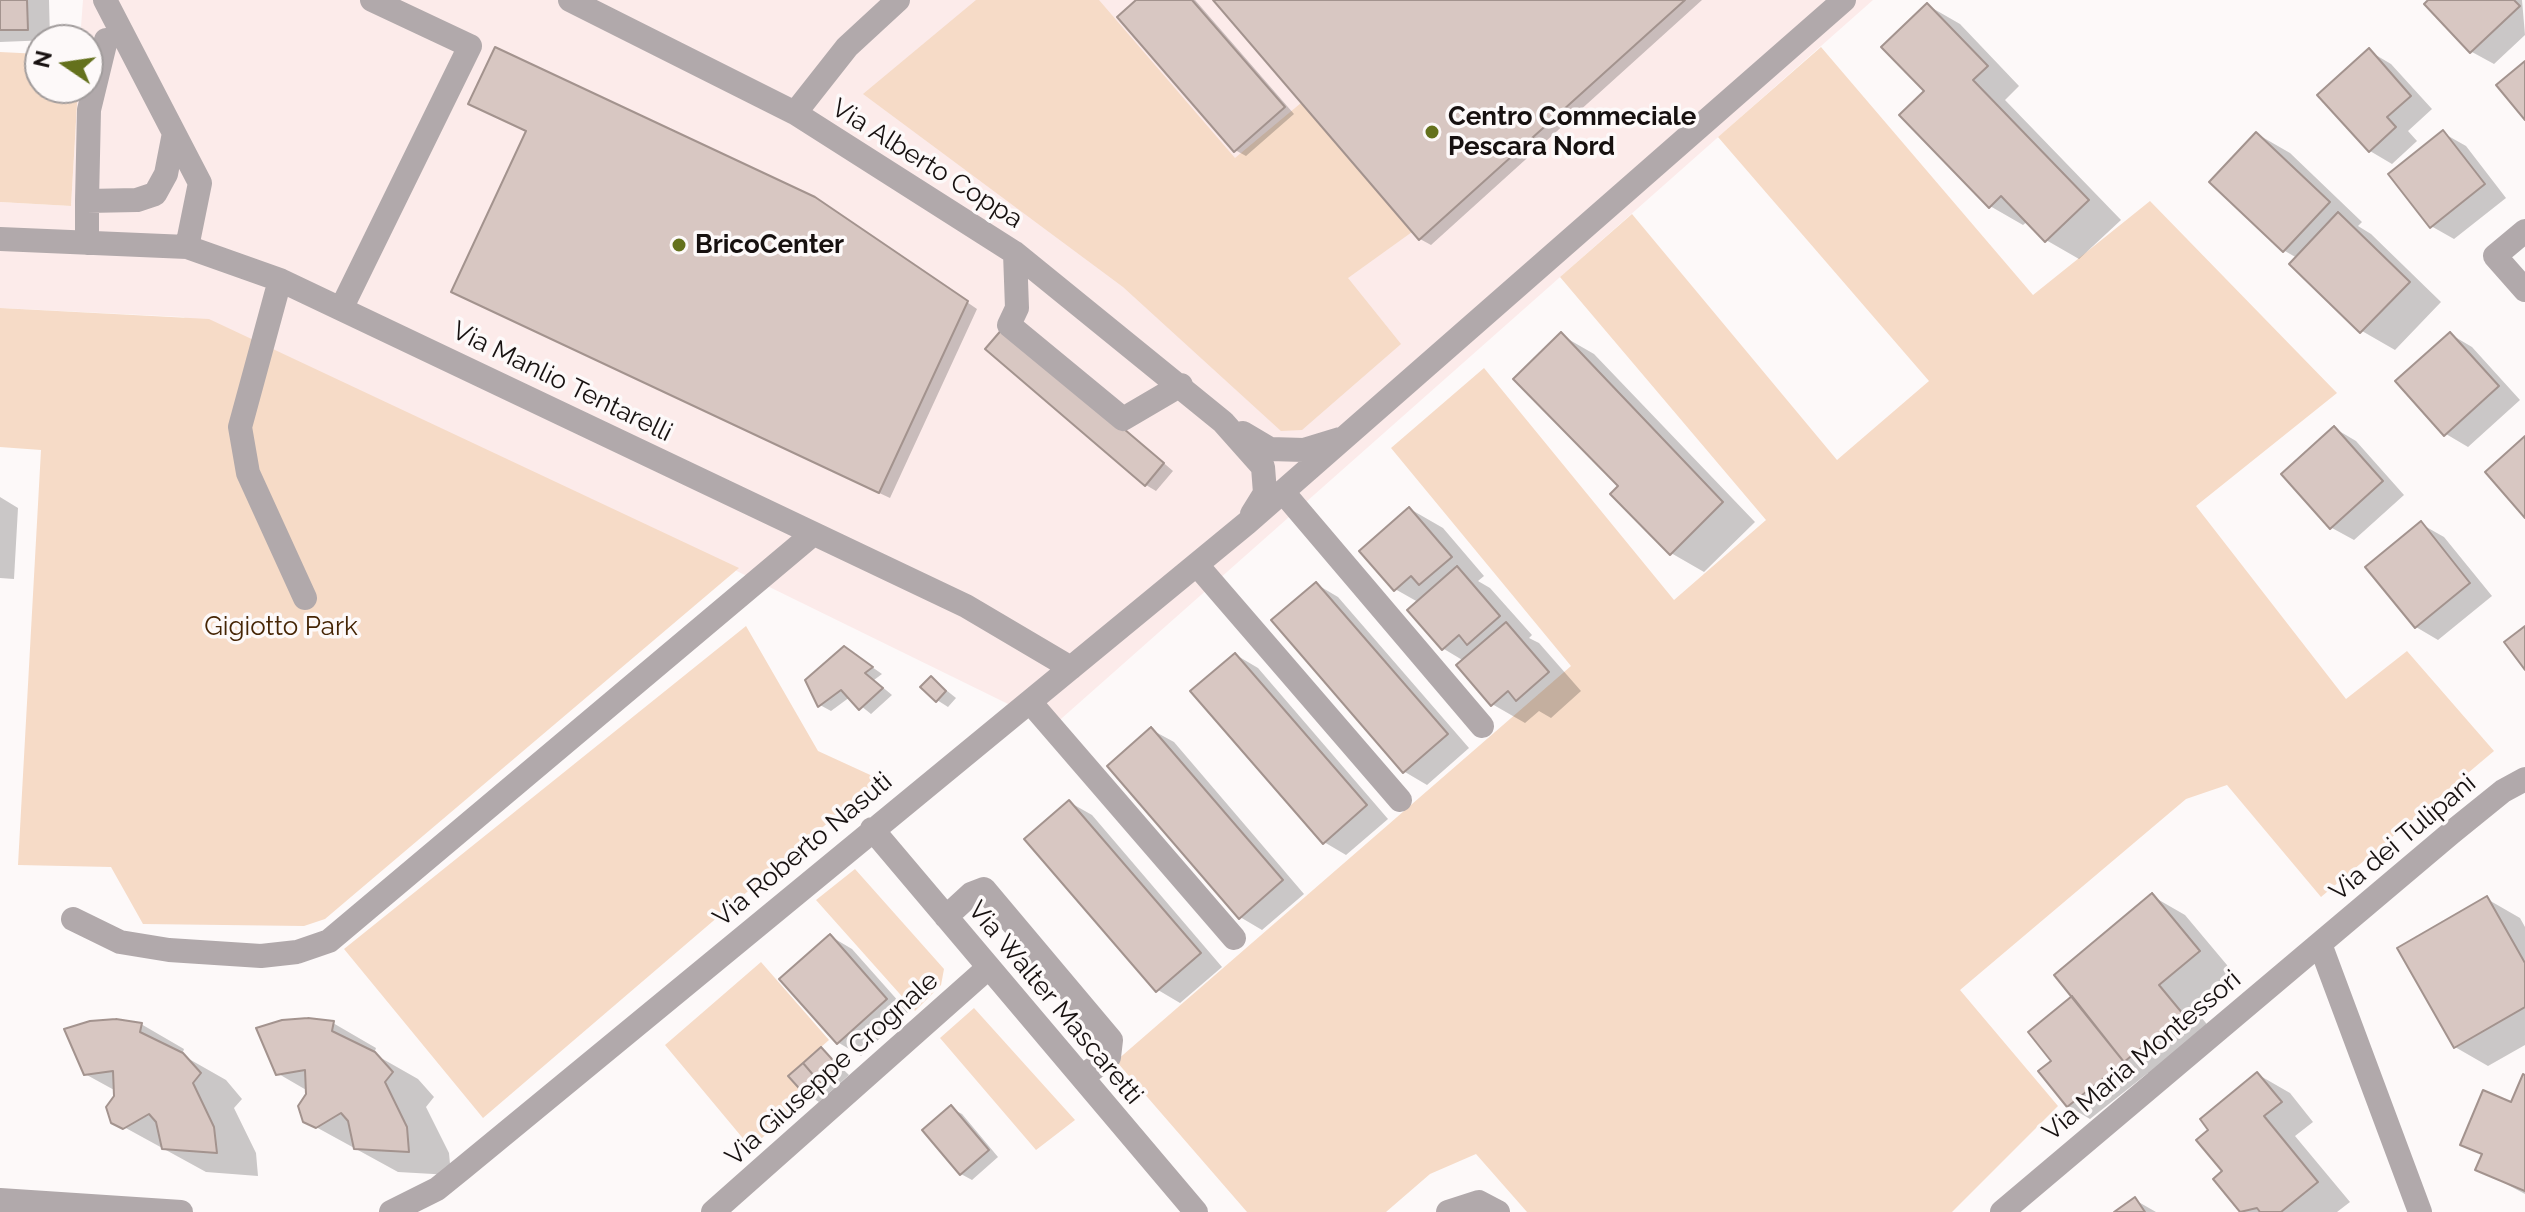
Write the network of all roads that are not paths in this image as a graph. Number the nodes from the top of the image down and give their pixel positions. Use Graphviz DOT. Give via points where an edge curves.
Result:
graph roads {
  1 [pos="105,0"];
  2 [pos="372,0"];
  3 [pos="570,0"];
  4 [pos="898,0"];
  5 [pos="1844,0"];
  6 [pos="106,40"];
  7 [pos="795,113"];
  8 [pos="174,133"];
  9 [pos="87,201"];
  10 [pos="2525,231"];
  11 [pos="0,239"];
  12 [pos="87,243"];
  13 [pos="187,247"];
  14 [pos="1015,253"];
  15 [pos="280,280"];
  16 [pos="2525,290"];
  17 [pos="342,307"];
  18 [pos="1181,385"];
  19 [pos="1223,422"];
  20 [pos="1348,436"];
  21 [pos="1283,492"];
  22 [pos="1247,523"];
  23 [pos="813,534"];
  24 [pos="1197,565"];
  25 [pos="305,598"];
  26 [pos="1071,668"];
  27 [pos="1030,702"];
  28 [pos="1482,726"];
  29 [pos="2525,779"];
  30 [pos="1400,800"];
  31 [pos="872,829"];
  32 [pos="946,917"];
  33 [pos="73,919"];
  34 [pos="1234,938"];
  35 [pos="2320,944"];
  36 [pos="988,968"];
  37 [pos="1082,1077"];
  38 [pos="0,1200"];
  39 [pos="181,1212"];
  40 [pos="391,1212"];
  41 [pos="713,1212"];
  42 [pos="1196,1212"];
  43 [pos="1448,1212"];
  44 [pos="1498,1212"];
  45 [pos="2002,1212"];
  46 [pos="2420,1212"];
  1 -- 8 [label="street"];
  2 -- 17 [label="street" via="470,46"];
  3 -- 7 [label="street, Via Alberto Coppa"];
  4 -- 7 [label="street" via="847,47"];
  5 -- 20 [label="street, Via Alberto Coppa"];
  6 -- 9 [label="street" via="89,110"];
  7 -- 14 [label="street, Via Alberto Coppa"];
  8 -- 9 [label="street" via="166,174 155,194 137,200"];
  8 -- 13 [label="street" via="200,183"];
  9 -- 12 [label="street"];
  10 -- 16 [label="street" via="2495,256"];
  11 -- 12 [label="street, Via Manlio Tentarelli"];
  12 -- 13 [label="street, Via Manlio Tentarelli"];
  13 -- 15 [label="street, Via Manlio Tentarelli"];
  14 -- 18 [label="street, Via Alberto Coppa"];
  14 -- 18 [label="street" via="1017,308 1009,325 1123,419"];
  15 -- 17 [label="street, Via Manlio Tentarelli"];
  15 -- 25 [label="street" via="240,427 248,473"];
  17 -- 23 [label="street, Via Manlio Tentarelli"];
  18 -- 19 [label="street, Via Alberto Coppa"];
  19 -- 20 [label="street, Via Alberto Coppa" via="1270,449 1304,450"];
  19 -- 22 [label="street, Via Alberto Coppa" via="1263,467 1265,493"];
  20 -- 21 [label="street, Via Alberto Coppa"];
  21 -- 22 [label="street, Via Alberto Coppa"];
  21 -- 28 [label="street"];
  22 -- 24 [label="street, Via Roberto Nasuti"];
  23 -- 26 [label="street, Via Manlio Tentarelli" via="966,606"];
  23 -- 33 [label="street" via="329,941 261,956 169,950 120,942"];
  24 -- 26 [label="street, Via Roberto Nasuti"];
  24 -- 30 [label="street"];
  26 -- 27 [label="street, Via Roberto Nasuti"];
  27 -- 31 [label="street, Via Roberto Nasuti"];
  27 -- 34 [label="street"];
  29 -- 35 [label="street, Via dei Tulipani" via="2503,791"];
  31 -- 32 [label="street, Via Walter Mascaretti"];
  31 -- 40 [label="street, Via Roberto Nasuti" via="437,1189"];
  32 -- 36 [label="street, Via Walter Mascaretti"];
  32 -- 37 [label="street" via="984,889 1111,1040 1109,1057"];
  35 -- 45 [label="street, Via Maria Montessori"];
  35 -- 46 [label="street"];
  36 -- 37 [label="street, Via Walter Mascaretti"];
  36 -- 41 [label="street, Via Giuseppe Crognale"];
  37 -- 42 [label="street, Via Walter Mascaretti"];
  38 -- 39 [label="street"];
  43 -- 44 [label="street" via="1479,1202"];
}
